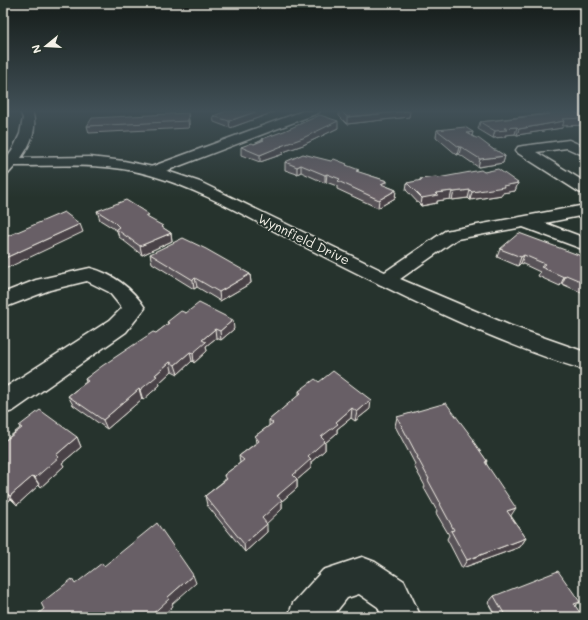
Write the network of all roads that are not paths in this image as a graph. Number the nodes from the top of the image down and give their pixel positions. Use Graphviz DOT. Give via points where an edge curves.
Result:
graph roads {
  1 [pos="23,140"];
  2 [pos="236,140"];
  3 [pos="585,152"];
  4 [pos="8,167"];
  5 [pos="153,171"];
  6 [pos="585,189"];
  7 [pos="585,210"];
  8 [pos="523,221"];
  9 [pos="585,244"];
  10 [pos="386,280"];
  11 [pos="3,301"];
  12 [pos="585,361"];
  13 [pos="3,402"];
  14 [pos="307,617"];
  15 [pos="402,617"];
  1 -- 4 [label="street"];
  2 -- 5 [label="street"];
  3 -- 6 [label="street" via="569,144 523,150"];
  4 -- 5 [label="street, Wynnfield Drive" via="90,161"];
  5 -- 10 [label="street, Wynnfield Drive" via="195,185"];
  7 -- 8 [label="street"];
  8 -- 9 [label="street"];
  8 -- 10 [label="street" via="451,236"];
  10 -- 12 [label="street, Wynnfield Drive" via="503,332"];
  11 -- 13 [label="street" via="43,285 90,274 116,286 134,308 118,326"];
  14 -- 15 [label="street" via="336,583 362,575 391,594"];
}
